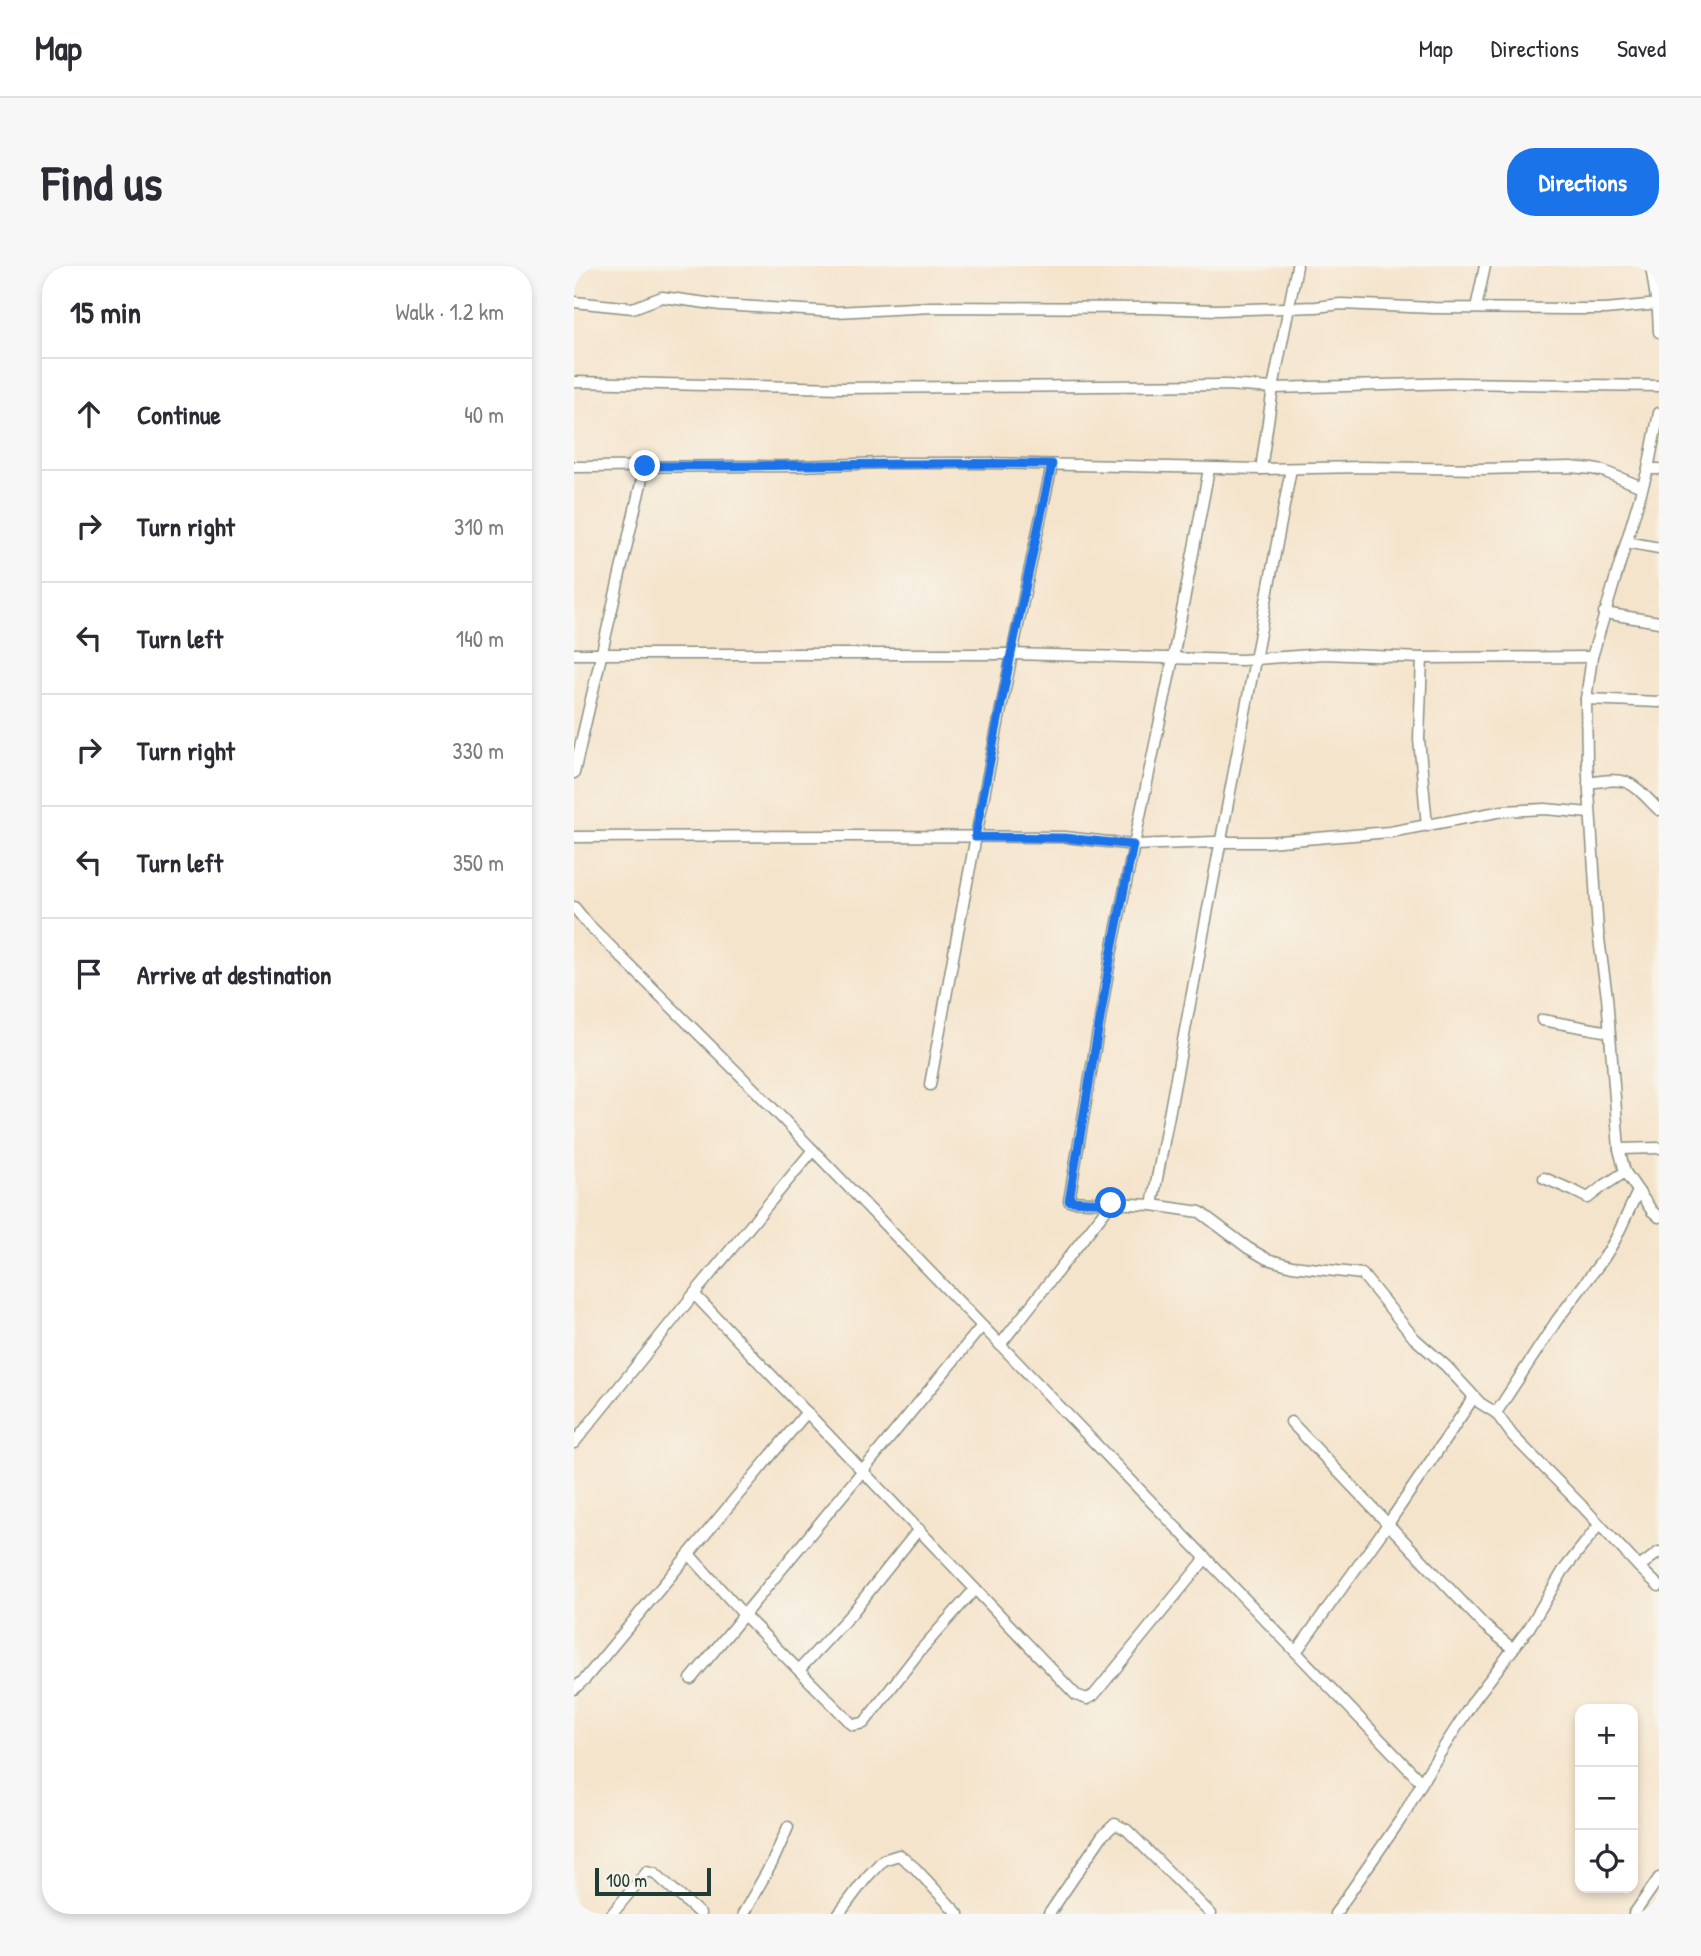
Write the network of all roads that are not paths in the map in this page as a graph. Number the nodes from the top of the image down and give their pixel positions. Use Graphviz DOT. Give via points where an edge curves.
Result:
graph roads {
  1 [pos="1297,266"];
  2 [pos="1485,266"];
  3 [pos="1651,266"];
  4 [pos="574,302"];
  5 [pos="1658,304"];
  6 [pos="1290,307"];
  7 [pos="1476,308"];
  8 [pos="1659,332"];
  9 [pos="574,382"];
  10 [pos="1659,386"];
  11 [pos="1273,388"];
  12 [pos="1659,413"];
  13 [pos="1052,464"];
  14 [pos="645,466"];
  15 [pos="574,467"];
  16 [pos="1209,469"];
  17 [pos="1261,469"];
  18 [pos="1291,469"];
  19 [pos="1654,469"];
  20 [pos="1642,486"];
  21 [pos="1626,542"];
  22 [pos="1659,548"];
  23 [pos="1604,613"];
  24 [pos="1659,622"];
  25 [pos="574,654"];
  26 [pos="601,654"];
  27 [pos="1011,654"];
  28 [pos="1592,657"];
  29 [pos="1173,658"];
  30 [pos="1422,658"];
  31 [pos="1255,659"];
  32 [pos="1586,699"];
  33 [pos="1659,702"];
  34 [pos="574,774"];
  35 [pos="1588,783"];
  36 [pos="1659,810"];
  37 [pos="1590,813"];
  38 [pos="1427,826"];
  39 [pos="574,837"];
  40 [pos="975,837"];
  41 [pos="1220,842"];
  42 [pos="1133,845"];
  43 [pos="574,907"];
  44 [pos="1542,1020"];
  45 [pos="1609,1032"];
  46 [pos="930,1085"];
  47 [pos="1659,1148"];
  48 [pos="1619,1149"];
  49 [pos="813,1150"];
  50 [pos="1625,1172"];
  51 [pos="1545,1178"];
  52 [pos="1638,1191"];
  53 [pos="1111,1203"];
  54 [pos="1152,1205"];
  55 [pos="1659,1217"];
  56 [pos="694,1294"];
  57 [pos="982,1325"];
  58 [pos="1000,1345"];
  59 [pos="1475,1397"];
  60 [pos="807,1412"];
  61 [pos="1496,1413"];
  62 [pos="1291,1422"];
  63 [pos="574,1443"];
  64 [pos="863,1471"];
  65 [pos="1388,1524"];
  66 [pos="1599,1525"];
  67 [pos="919,1529"];
  68 [pos="689,1554"];
  69 [pos="1657,1556"];
  70 [pos="1206,1558"];
  71 [pos="1639,1567"];
  72 [pos="1659,1586"];
  73 [pos="975,1589"];
  74 [pos="744,1615"];
  75 [pos="1513,1649"];
  76 [pos="1296,1652"];
  77 [pos="799,1670"];
  78 [pos="691,1679"];
  79 [pos="574,1689"];
  80 [pos="1422,1783"];
  81 [pos="788,1827"];
  82 [pos="1659,1878"];
  83 [pos="611,1914"];
  84 [pos="699,1914"];
  85 [pos="743,1914"];
  86 [pos="839,1914"];
  87 [pos="958,1914"];
  88 [pos="1049,1914"];
  89 [pos="1211,1914"];
  90 [pos="1335,1914"];
  91 [pos="1634,1914"];
  1 -- 6 [label="street"];
  2 -- 7 [label="street"];
  3 -- 5 [label="street"];
  4 -- 6 [label="street" via="633,308 662,297 836,312 932,307"];
  5 -- 7 [label="street" via="1605,309"];
  5 -- 8 [label="street"];
  6 -- 7 [label="street"];
  6 -- 11 [label="street"];
  9 -- 11 [label="street" via="843,388"];
  10 -- 11 [label="street" via="1457,383"];
  11 -- 17 [label="street"];
  12 -- 19 [label="street"];
  13 -- 14 [label="street"];
  13 -- 16 [label="street"];
  13 -- 27 [label="street"];
  14 -- 15 [label="street"];
  14 -- 26 [label="street"];
  16 -- 17 [label="street"];
  16 -- 29 [label="street"];
  17 -- 18 [label="street"];
  18 -- 20 [label="street" via="1582,467"];
  18 -- 31 [label="street"];
  19 -- 20 [label="street"];
  20 -- 21 [label="street"];
  21 -- 22 [label="street"];
  21 -- 23 [label="street"];
  23 -- 24 [label="street"];
  23 -- 28 [label="street"];
  25 -- 26 [label="street"];
  26 -- 27 [label="street"];
  26 -- 34 [label="street"];
  27 -- 29 [label="street"];
  27 -- 40 [label="street"];
  28 -- 30 [label="street"];
  28 -- 32 [label="street"];
  29 -- 31 [label="street"];
  29 -- 42 [label="street"];
  30 -- 31 [label="street" via="1324,654"];
  30 -- 38 [label="street" via="1419,739"];
  31 -- 41 [label="street"];
  32 -- 33 [label="street"];
  32 -- 35 [label="street"];
  35 -- 36 [label="street" via="1628,782"];
  35 -- 37 [label="street"];
  37 -- 38 [label="street" via="1503,811"];
  37 -- 45 [label="street"];
  38 -- 41 [label="street" via="1268,842"];
  39 -- 40 [label="street"];
  40 -- 42 [label="street" via="1065,838"];
  40 -- 46 [label="street"];
  41 -- 42 [label="street"];
  41 -- 54 [label="street"];
  42 -- 53 [label="street" via="1069,1201"];
  43 -- 49 [label="street"];
  44 -- 45 [label="street"];
  45 -- 48 [label="street"];
  47 -- 48 [label="street"];
  48 -- 50 [label="street"];
  49 -- 56 [label="street"];
  49 -- 57 [label="street"];
  50 -- 51 [label="street" via="1588,1198"];
  50 -- 52 [label="street"];
  52 -- 55 [label="street"];
  52 -- 61 [label="street" via="1604,1258"];
  53 -- 54 [label="street"];
  53 -- 58 [label="street"];
  54 -- 59 [label="street" via="1200,1212 1267,1259 1362,1274 1414,1338"];
  56 -- 60 [label="street"];
  56 -- 63 [label="street"];
  57 -- 58 [label="street"];
  57 -- 64 [label="street"];
  58 -- 70 [label="street"];
  59 -- 61 [label="street"];
  59 -- 65 [label="street"];
  60 -- 64 [label="street"];
  60 -- 68 [label="street"];
  61 -- 66 [label="street"];
  62 -- 65 [label="street"];
  64 -- 67 [label="street"];
  64 -- 74 [label="street"];
  65 -- 75 [label="street" via="1484,1625"];
  65 -- 76 [label="street"];
  66 -- 71 [label="street"];
  66 -- 75 [label="street"];
  67 -- 73 [label="street"];
  67 -- 77 [label="street"];
  68 -- 74 [label="street"];
  68 -- 79 [label="street"];
  69 -- 71 [label="street"];
  70 -- 73 [label="street" via="1087,1699 1076,1695"];
  70 -- 76 [label="street"];
  71 -- 72 [label="street"];
  73 -- 77 [label="street" via="864,1723 853,1725"];
  74 -- 77 [label="street"];
  74 -- 78 [label="street"];
  75 -- 80 [label="street" via="1474,1700"];
  76 -- 80 [label="street"];
  80 -- 90 [label="street"];
  81 -- 85 [label="street"];
  82 -- 91 [label="street"];
  83 -- 84 [label="street" via="647,1871 655,1873"];
  86 -- 87 [label="street" via="883,1860 899,1855"];
  88 -- 89 [label="street" via="1115,1824 1128,1830"];
}
